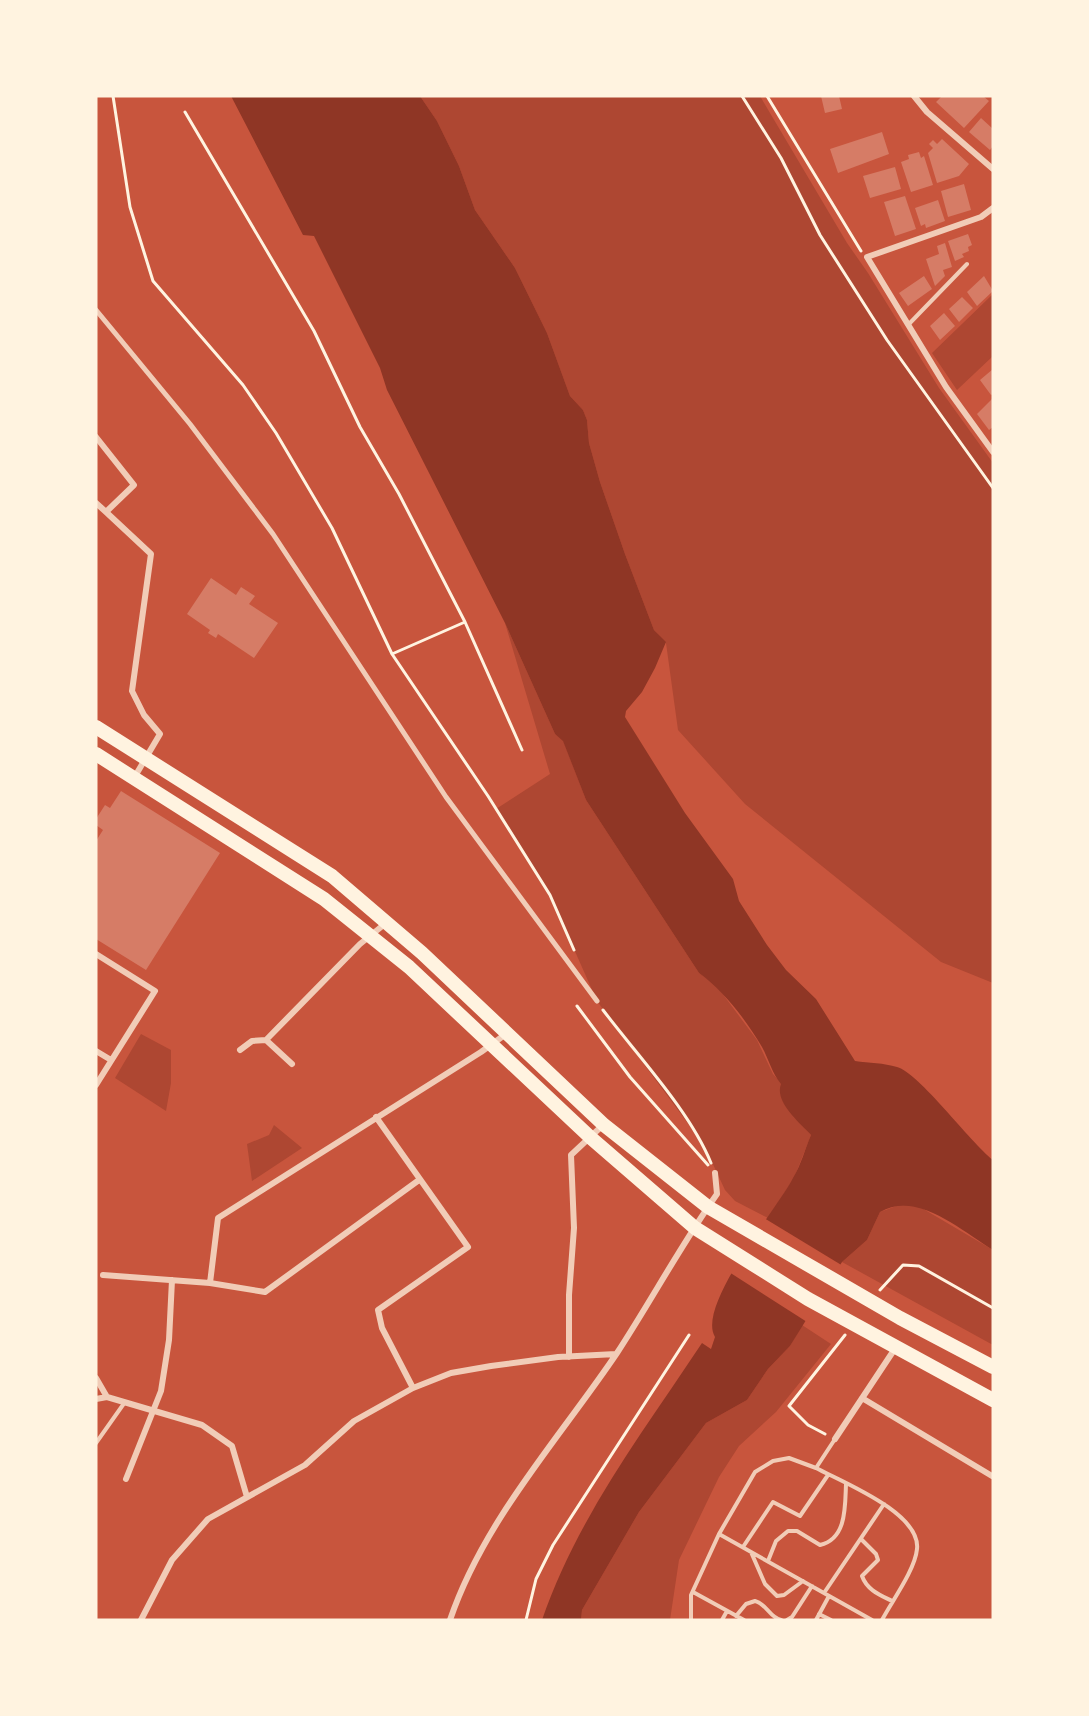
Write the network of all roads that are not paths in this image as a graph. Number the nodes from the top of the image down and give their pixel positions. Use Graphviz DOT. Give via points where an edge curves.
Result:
graph roads {
  1 [pos="914,96"];
  2 [pos="993,168"];
  3 [pos="993,208"];
  4 [pos="967,264"];
  5 [pos="96,310"];
  6 [pos="908,325"];
  7 [pos="96,437"];
  8 [pos="993,452"];
  9 [pos="96,503"];
  10 [pos="106,512"];
  11 [pos="96,727"];
  12 [pos="96,754"];
  13 [pos="146,758"];
  14 [pos="134,779"];
  15 [pos="387,923"];
  16 [pos="370,935"];
  17 [pos="96,954"];
  18 [pos="597,1001"];
  19 [pos="506,1034"];
  20 [pos="266,1040"];
  21 [pos="490,1045"];
  22 [pos="240,1050"];
  23 [pos="96,1051"];
  24 [pos="111,1060"];
  25 [pos="292,1064"];
  26 [pos="96,1085"];
  27 [pos="376,1117"];
  28 [pos="604,1125"];
  29 [pos="591,1138"];
  30 [pos="715,1173"];
  31 [pos="419,1180"];
  32 [pos="708,1207"];
  33 [pos="695,1228"];
  34 [pos="103,1275"];
  35 [pos="171,1280"];
  36 [pos="210,1283"];
  37 [pos="891,1345"];
  38 [pos="616,1354"];
  39 [pos="569,1357"];
  40 [pos="993,1367"];
  41 [pos="96,1378"];
  42 [pos="413,1388"];
  43 [pos="107,1397"];
  44 [pos="862,1398"];
  45 [pos="96,1399"];
  46 [pos="993,1400"];
  47 [pos="125,1402"];
  48 [pos="153,1409"];
  49 [pos="835,1439"];
  50 [pos="96,1443"];
  51 [pos="816,1468"];
  52 [pos="828,1474"];
  53 [pos="992,1476"];
  54 [pos="126,1479"];
  55 [pos="846,1484"];
  56 [pos="247,1497"];
  57 [pos="884,1504"];
  58 [pos="719,1534"];
  59 [pos="861,1539"];
  60 [pos="743,1548"];
  61 [pos="751,1551"];
  62 [pos="768,1561"];
  63 [pos="803,1581"];
  64 [pos="812,1586"];
  65 [pos="693,1592"];
  66 [pos="826,1594"];
  67 [pos="892,1601"];
  68 [pos="727,1611"];
  69 [pos="819,1614"];
  70 [pos="739,1618"];
  71 [pos="141,1620"];
  72 [pos="450,1620"];
  73 [pos="691,1620"];
  74 [pos="722,1620"];
  75 [pos="781,1620"];
  76 [pos="787,1620"];
  77 [pos="816,1620"];
  78 [pos="831,1620"];
  79 [pos="872,1620"];
  80 [pos="882,1620"];
  1 -- 2 [label="street" via="927,112"];
  3 -- 6 [label="street" via="981,217 867,257"];
  4 -- 6 [label="lane"];
  5 -- 18 [label="street" via="190,424 273,534 446,797"];
  6 -- 8 [label="street"];
  7 -- 10 [label="street" via="134,485"];
  9 -- 10 [label="street"];
  10 -- 13 [label="street" via="151,554 132,691 144,715 160,734"];
  11 -- 13 [label="highway"];
  12 -- 14 [label="highway"];
  13 -- 14 [label="street"];
  13 -- 15 [label="highway" via="332,876"];
  14 -- 16 [label="highway" via="324,899"];
  15 -- 16 [label="street"];
  15 -- 19 [label="highway"];
  16 -- 20 [label="street"];
  16 -- 21 [label="highway"];
  17 -- 24 [label="street" via="155,992"];
  19 -- 21 [label="street"];
  19 -- 28 [label="highway"];
  20 -- 22 [label="street" via="252,1041"];
  20 -- 25 [label="street"];
  21 -- 27 [label="street"];
  21 -- 29 [label="highway"];
  23 -- 24 [label="street"];
  24 -- 26 [label="street"];
  27 -- 31 [label="street"];
  27 -- 36 [label="street" via="218,1218"];
  28 -- 29 [label="street"];
  28 -- 32 [label="highway"];
  29 -- 33 [label="highway"];
  29 -- 39 [label="street" via="571,1155 574,1228"];
  30 -- 32 [label="street" via="717,1194"];
  31 -- 36 [label="street" via="265,1292"];
  31 -- 42 [label="street" via="468,1247 378,1310 382,1329"];
  32 -- 33 [label="street"];
  32 -- 40 [label="highway"];
  33 -- 37 [label="highway"];
  33 -- 38 [label="street"];
  34 -- 35 [label="street"];
  35 -- 36 [label="street"];
  35 -- 48 [label="street" via="169,1340 161,1391"];
  37 -- 44 [label="street"];
  37 -- 46 [label="highway"];
  38 -- 39 [label="street"];
  38 -- 72 [label="street" via="500,1519 457,1598"];
  39 -- 42 [label="street" via="451,1373"];
  41 -- 43 [label="street"];
  42 -- 56 [label="street" via="354,1421 305,1465"];
  43 -- 45 [label="street"];
  43 -- 47 [label="street"];
  44 -- 49 [label="street"];
  44 -- 53 [label="street"];
  47 -- 48 [label="street"];
  47 -- 50 [label="lane"];
  48 -- 54 [label="street"];
  48 -- 56 [label="street" via="202,1425 232,1446"];
  49 -- 51 [label="lane"];
  51 -- 52 [label="lane"];
  51 -- 58 [label="lane" via="789,1458 772,1461 755,1472"];
  52 -- 55 [label="lane"];
  52 -- 60 [label="lane" via="800,1516 773,1502"];
  55 -- 57 [label="lane"];
  55 -- 62 [label="lane" via="842,1526 832,1540 820,1545 788,1530 776,1541"];
  56 -- 71 [label="street" via="208,1519 172,1560"];
  57 -- 59 [label="lane"];
  57 -- 67 [label="lane" via="906,1522 917,1548"];
  58 -- 60 [label="lane"];
  58 -- 65 [label="lane"];
  59 -- 66 [label="lane"];
  59 -- 67 [label="lane" via="878,1560 862,1576 864,1582"];
  60 -- 61 [label="lane"];
  61 -- 62 [label="lane"];
  61 -- 63 [label="lane" via="765,1584 777,1596"];
  62 -- 63 [label="lane"];
  63 -- 64 [label="lane"];
  64 -- 66 [label="lane"];
  64 -- 76 [label="lane"];
  65 -- 68 [label="lane"];
  65 -- 73 [label="lane"];
  66 -- 69 [label="lane"];
  66 -- 79 [label="lane"];
  67 -- 80 [label="lane"];
  68 -- 70 [label="lane"];
  68 -- 74 [label="lane"];
  69 -- 77 [label="lane"];
  69 -- 78 [label="lane"];
  70 -- 75 [label="lane" via="746,1604 755,1601"];
}
